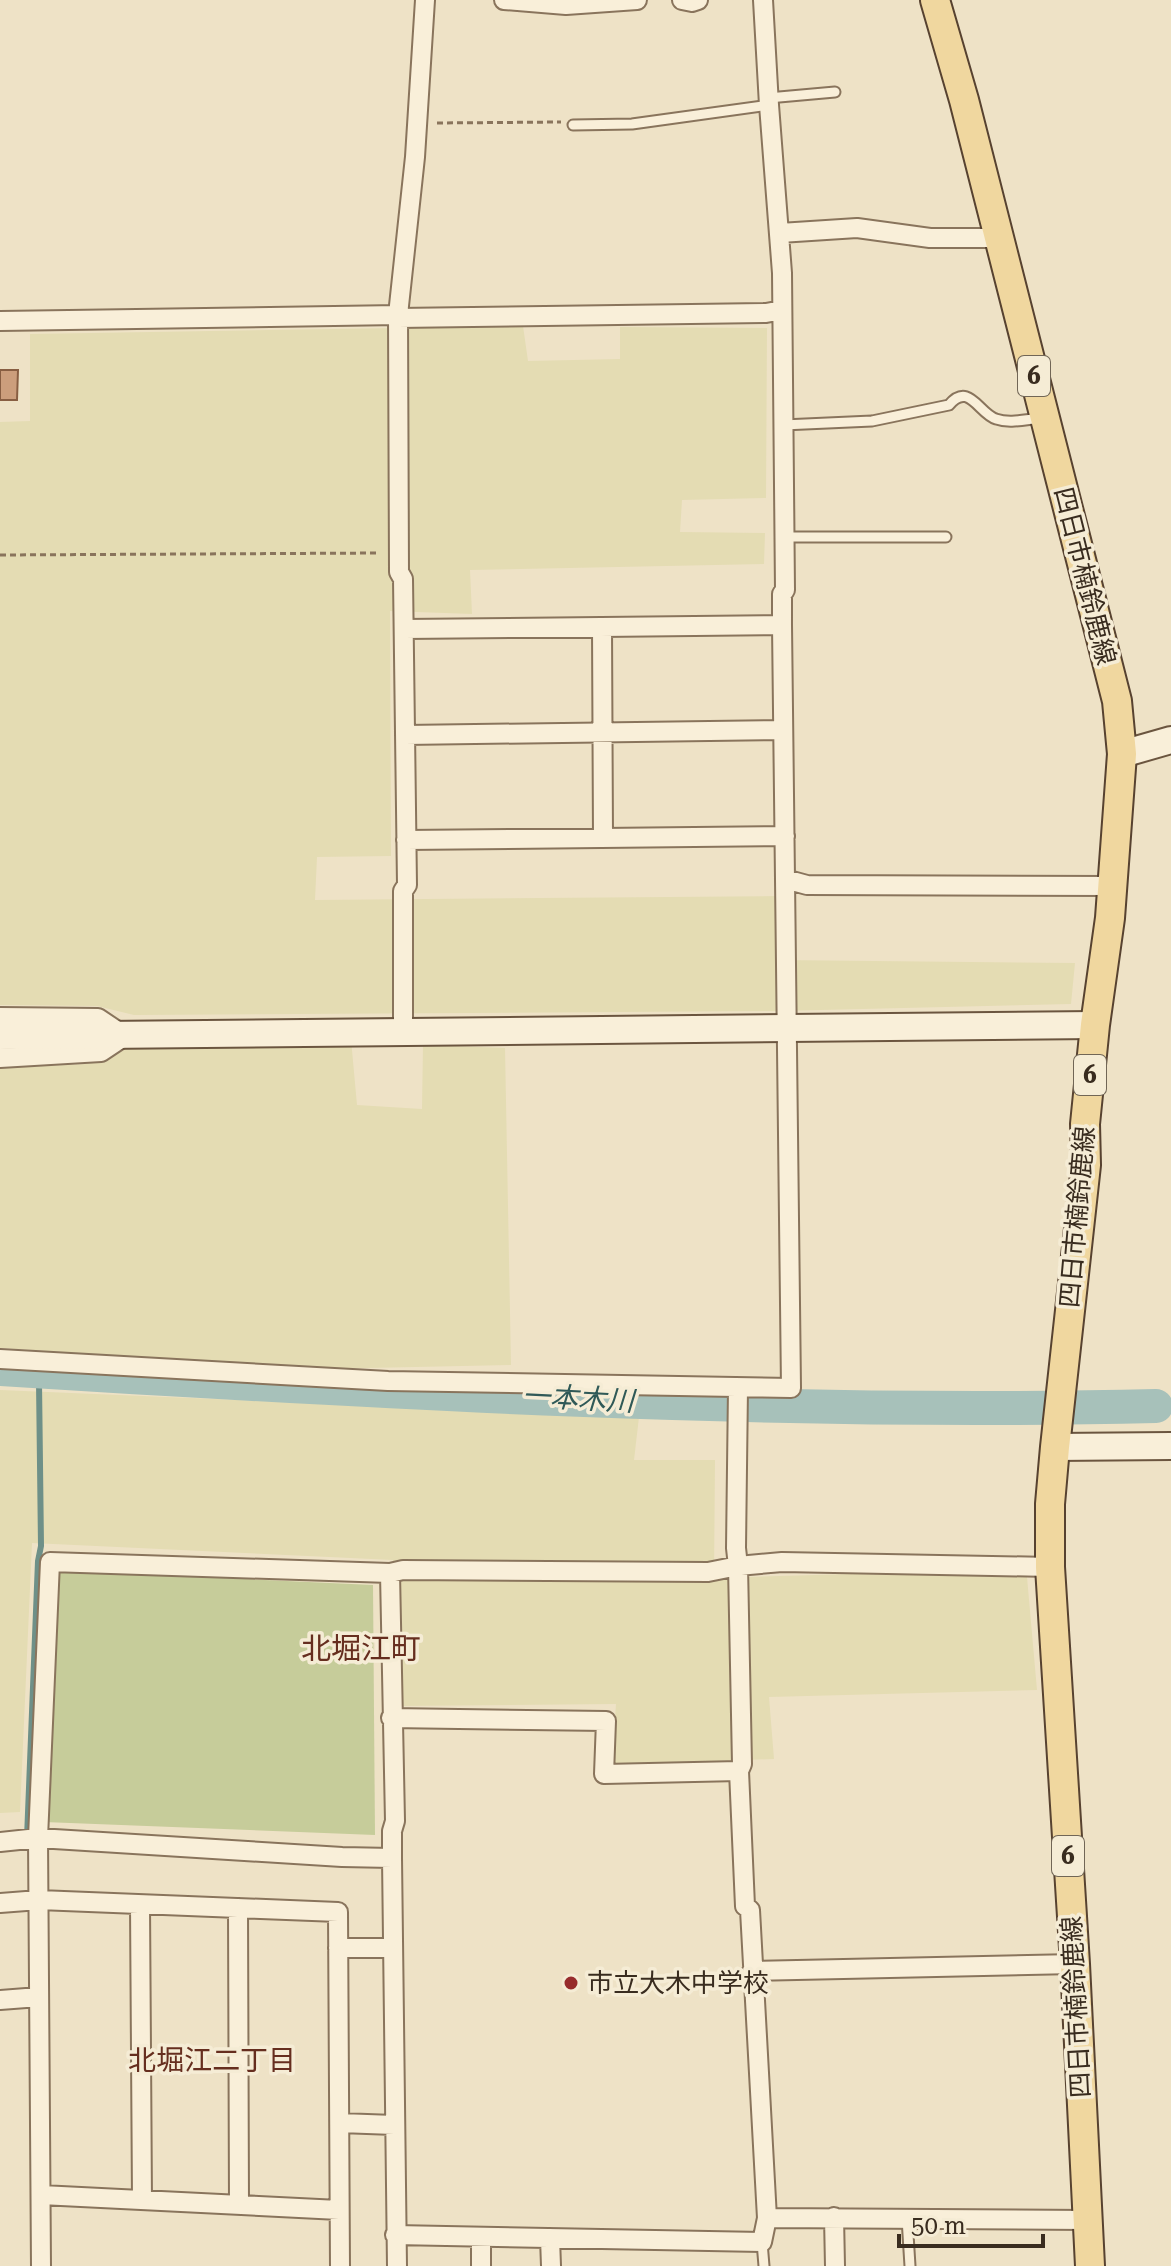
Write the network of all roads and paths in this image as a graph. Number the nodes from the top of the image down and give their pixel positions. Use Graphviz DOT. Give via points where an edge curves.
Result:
graph roads {
  1 [pos="425,0"];
  2 [pos="504,0"];
  3 [pos="637,0"];
  4 [pos="682,0"];
  5 [pos="698,0"];
  6 [pos="763,0"];
  7 [pos="935,0"];
  8 [pos="835,92"];
  9 [pos="768,101"];
  10 [pos="417,123"];
  11 [pos="573,125"];
  12 [pos="780,233"];
  13 [pos="999,238"];
  14 [pos="782,310"];
  15 [pos="398,316"];
  16 [pos="0,321"];
  17 [pos="1045,418"];
  18 [pos="783,425"];
  19 [pos="784,537"];
  20 [pos="946,537"];
  21 [pos="400,553"];
  22 [pos="0,555"];
  23 [pos="782,625"];
  24 [pos="602,627"];
  25 [pos="404,629"];
  26 [pos="783,730"];
  27 [pos="603,733"];
  28 [pos="405,735"];
  29 [pos="1171,740"];
  30 [pos="1122,754"];
  31 [pos="785,836"];
  32 [pos="603,838"];
  33 [pos="406,840"];
  34 [pos="785,879"];
  35 [pos="1112,886"];
  36 [pos="0,1017"];
  37 [pos="1095,1025"];
  38 [pos="788,1027"];
  39 [pos="403,1031"];
  40 [pos="0,1036"];
  41 [pos="125,1036"];
  42 [pos="0,1058"];
  43 [pos="0,1359"];
  44 [pos="738,1388"];
  45 [pos="1171,1446"];
  46 [pos="1055,1447"];
  47 [pos="738,1566"];
  48 [pos="1050,1567"];
  49 [pos="390,1573"];
  50 [pos="391,1718"];
  51 [pos="739,1771"];
  52 [pos="30,1839"];
  53 [pos="0,1842"];
  54 [pos="392,1858"];
  55 [pos="39,1900"];
  56 [pos="0,1903"];
  57 [pos="140,1905"];
  58 [pos="238,1908"];
  59 [pos="338,1948"];
  60 [pos="393,1948"];
  61 [pos="1075,1964"];
  62 [pos="752,1971"];
  63 [pos="39,1997"];
  64 [pos="0,2000"];
  65 [pos="340,2123"];
  66 [pos="394,2125"];
  67 [pos="41,2195"];
  68 [pos="142,2200"];
  69 [pos="239,2205"];
  70 [pos="339,2210"];
  71 [pos="834,2217"];
  72 [pos="767,2218"];
  73 [pos="907,2218"];
  74 [pos="1087,2220"];
  75 [pos="395,2235"];
  76 [pos="481,2237"];
  77 [pos="550,2238"];
  78 [pos="762,2242"];
  79 [pos="41,2266"];
  80 [pos="340,2266"];
  81 [pos="397,2266"];
  82 [pos="481,2266"];
  83 [pos="551,2266"];
  84 [pos="764,2266"];
  85 [pos="835,2266"];
  86 [pos="910,2266"];
  87 [pos="1090,2266"];
  1 -- 10 [label="street"];
  2 -- 3 [label="street" via="566,5"];
  4 -- 5 [label="street"];
  6 -- 9 [label="street"];
  7 -- 13 [label="main road, 四日市楠鈴鹿線 / 6"];
  8 -- 9 [label="lane"];
  9 -- 11 [label="lane" via="632,124"];
  9 -- 12 [label="street"];
  10 -- 11 [label="path"];
  10 -- 15 [label="street"];
  12 -- 13 [label="street" via="857,228 930,238"];
  12 -- 14 [label="street"];
  13 -- 17 [label="main road, 四日市楠鈴鹿線 / 6"];
  14 -- 15 [label="street"];
  14 -- 18 [label="street"];
  15 -- 16 [label="street"];
  15 -- 21 [label="street"];
  17 -- 18 [label="lane" via="997,420 963,396 949,405 872,421"];
  17 -- 30 [label="main road, 四日市楠鈴鹿線 / 6" via="1117,701"];
  18 -- 19 [label="street"];
  19 -- 20 [label="lane"];
  19 -- 23 [label="street"];
  21 -- 22 [label="path"];
  21 -- 25 [label="street"];
  23 -- 24 [label="street"];
  23 -- 26 [label="street"];
  24 -- 25 [label="street"];
  24 -- 27 [label="street"];
  25 -- 28 [label="street"];
  26 -- 27 [label="street"];
  26 -- 31 [label="street"];
  27 -- 28 [label="street"];
  27 -- 32 [label="street"];
  28 -- 33 [label="street"];
  29 -- 30 [label="street"];
  30 -- 35 [label="main road, 四日市楠鈴鹿線 / 6"];
  31 -- 32 [label="street"];
  31 -- 34 [label="street"];
  32 -- 33 [label="street"];
  33 -- 39 [label="street"];
  34 -- 35 [label="street" via="807,885"];
  34 -- 38 [label="street"];
  35 -- 37 [label="main road, 四日市楠鈴鹿線 / 6"];
  36 -- 41 [label="street" via="98,1018"];
  37 -- 38 [label="street"];
  37 -- 46 [label="main road, 四日市楠鈴鹿線 / 6" via="1086,1165"];
  38 -- 39 [label="street"];
  38 -- 44 [label="street" via="791,1388"];
  39 -- 41 [label="street"];
  40 -- 41 [label="street"];
  41 -- 42 [label="street" via="101,1052"];
  43 -- 44 [label="street" via="388,1381"];
  44 -- 47 [label="street"];
  45 -- 46 [label="street"];
  46 -- 48 [label="main road, 四日市楠鈴鹿線 / 6"];
  47 -- 48 [label="street" via="782,1562"];
  47 -- 49 [label="street" via="708,1572"];
  47 -- 51 [label="street"];
  48 -- 61 [label="main road, 四日市楠鈴鹿線 / 6"];
  49 -- 50 [label="street"];
  49 -- 52 [label="street" via="50,1562"];
  50 -- 51 [label="street" via="606,1721 604,1774"];
  50 -- 54 [label="street"];
  51 -- 62 [label="street"];
  52 -- 53 [label="street"];
  52 -- 54 [label="street"];
  52 -- 55 [label="street"];
  54 -- 60 [label="street"];
  55 -- 56 [label="street"];
  55 -- 57 [label="street"];
  55 -- 63 [label="street"];
  57 -- 58 [label="street"];
  57 -- 68 [label="street"];
  58 -- 59 [label="street" via="338,1912"];
  58 -- 69 [label="street"];
  59 -- 60 [label="street"];
  59 -- 65 [label="street"];
  60 -- 66 [label="street"];
  61 -- 62 [label="street"];
  61 -- 74 [label="main road, 四日市楠鈴鹿線 / 6"];
  62 -- 72 [label="street"];
  63 -- 64 [label="street"];
  63 -- 67 [label="street"];
  65 -- 66 [label="street"];
  65 -- 70 [label="street"];
  66 -- 75 [label="street"];
  67 -- 68 [label="street"];
  67 -- 79 [label="street"];
  68 -- 69 [label="street"];
  69 -- 70 [label="street"];
  70 -- 80 [label="street"];
  71 -- 72 [label="street"];
  71 -- 73 [label="street"];
  71 -- 85 [label="street"];
  72 -- 78 [label="street"];
  73 -- 74 [label="street"];
  73 -- 86 [label="lane"];
  74 -- 87 [label="main road, 四日市楠鈴鹿線 / 6"];
  75 -- 76 [label="street"];
  75 -- 81 [label="street"];
  76 -- 77 [label="street"];
  76 -- 82 [label="street"];
  77 -- 78 [label="street"];
  77 -- 83 [label="street"];
  78 -- 84 [label="lane"];
}
